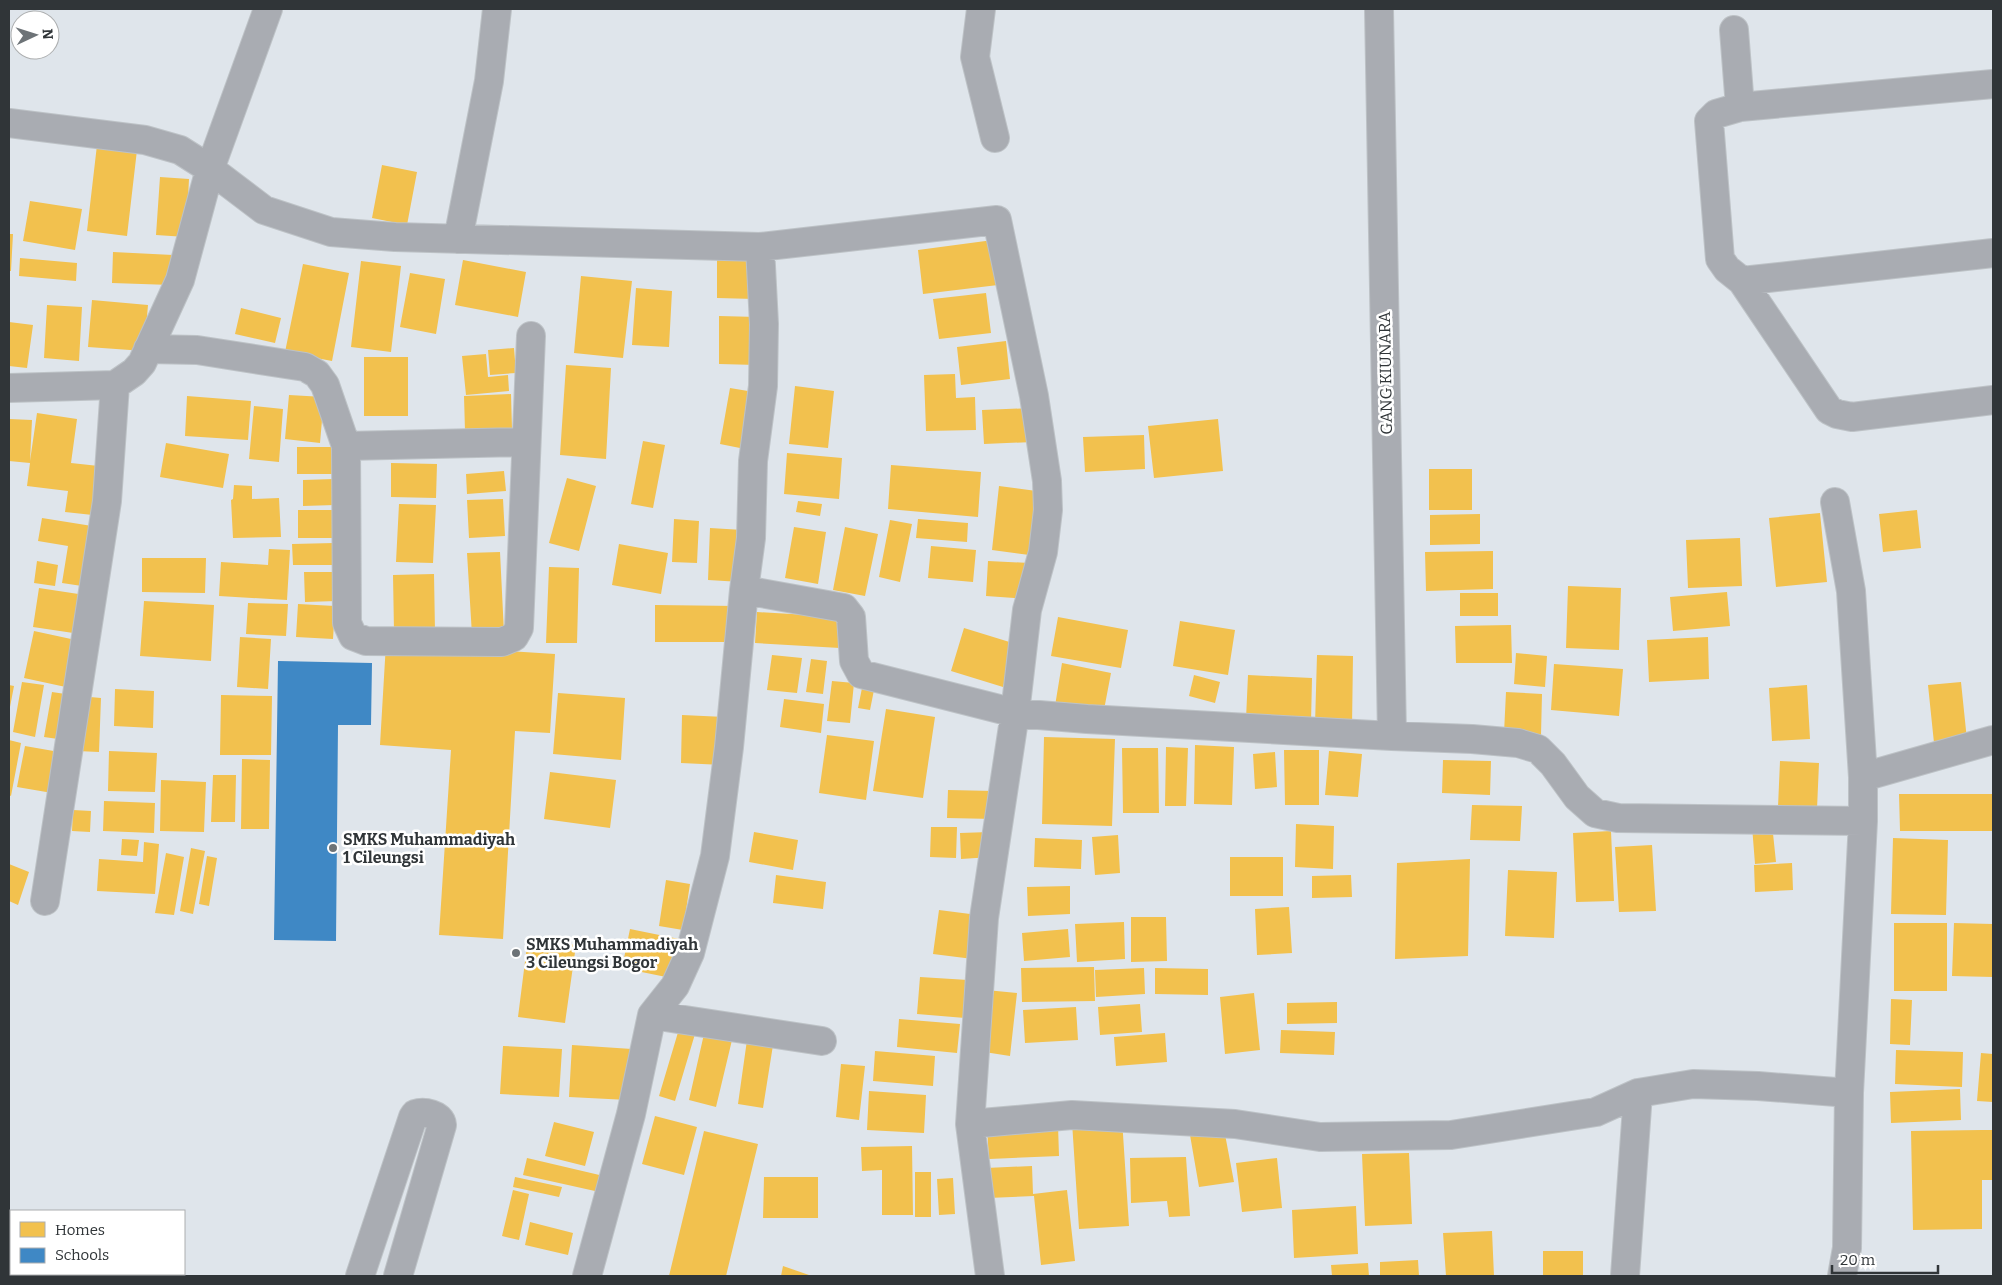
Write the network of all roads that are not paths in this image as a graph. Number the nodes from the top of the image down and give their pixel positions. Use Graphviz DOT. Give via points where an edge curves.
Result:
graph roads {
  1 [pos="268,9"];
  2 [pos="497,9"];
  3 [pos="981,9"];
  4 [pos="1379,9"];
  5 [pos="1734,30"];
  6 [pos="1993,84"];
  7 [pos="1740,107"];
  8 [pos="9,123"];
  9 [pos="995,138"];
  10 [pos="210,169"];
  11 [pos="458,239"];
  12 [pos="760,247"];
  13 [pos="1993,253"];
  14 [pos="1742,281"];
  15 [pos="532,336"];
  16 [pos="148,349"];
  17 [pos="115,385"];
  18 [pos="9,388"];
  19 [pos="1993,400"];
  20 [pos="526,442"];
  21 [pos="346,446"];
  22 [pos="1835,502"];
  23 [pos="744,590"];
  24 [pos="1015,713"];
  25 [pos="1392,736"];
  26 [pos="1993,740"];
  27 [pos="1863,777"];
  28 [pos="1863,822"];
  29 [pos="45,901"];
  30 [pos="652,1015"];
  31 [pos="822,1040"];
  32 [pos="1638,1093"];
  33 [pos="1849,1093"];
  34 [pos="970,1124"];
  35 [pos="360,1276"];
  36 [pos="398,1276"];
  37 [pos="586,1276"];
  38 [pos="990,1276"];
  39 [pos="1625,1276"];
  40 [pos="1842,1276"];
  1 -- 10 [label="street"];
  2 -- 11 [label="street" via="489,81"];
  3 -- 9 [label="street" via="975,57"];
  4 -- 25 [label="street, GANG KIUNARA"];
  5 -- 7 [label="street"];
  6 -- 7 [label="street"];
  7 -- 14 [label="street" via="1716,114 1709,121 1720,259 1726,269"];
  8 -- 10 [label="street" via="145,140 180,150"];
  10 -- 11 [label="street" via="264,210 331,232"];
  10 -- 16 [label="street" via="180,280"];
  11 -- 12 [label="street"];
  12 -- 23 [label="street" via="763,386 753,461 751,538"];
  12 -- 24 [label="street" via="997,220 1034,396 1047,481 1048,510 1043,552 1028,610"];
  13 -- 14 [label="street"];
  14 -- 19 [label="street" via="1829,410 1836,414 1852,417"];
  15 -- 20 [label="street"];
  16 -- 17 [label="street" via="134,372"];
  16 -- 21 [label="street" via="196,350 305,367 318,374 325,385"];
  17 -- 18 [label="street"];
  17 -- 29 [label="street" via="107,501"];
  20 -- 21 [label="street"];
  20 -- 21 [label="street" via="519,628 514,637 502,642 366,641 353,636 347,622"];
  22 -- 27 [label="street" via="1851,591"];
  23 -- 24 [label="street" via="844,608 851,617 854,660 861,674"];
  23 -- 30 [label="street" via="715,856 690,953 675,986"];
  24 -- 25 [label="street" via="1087,720"];
  24 -- 34 [label="street" via="985,906"];
  25 -- 28 [label="street" via="1518,743 1538,749 1589,808 1618,818"];
  26 -- 27 [label="street"];
  27 -- 28 [label="street"];
  28 -- 33 [label="street"];
  30 -- 31 [label="street"];
  30 -- 37 [label="street" via="630,1114"];
  32 -- 33 [label="street" via="1692,1084"];
  32 -- 34 [label="street" via="1596,1112 1450,1135 1320,1137 1236,1124 1072,1115"];
  32 -- 39 [label="street"];
  33 -- 40 [label="street" via="1847,1248"];
  34 -- 38 [label="street"];
  35 -- 36 [label="street" via="404,1140 413,1117 422,1112 439,1117 442,1125"];
}
